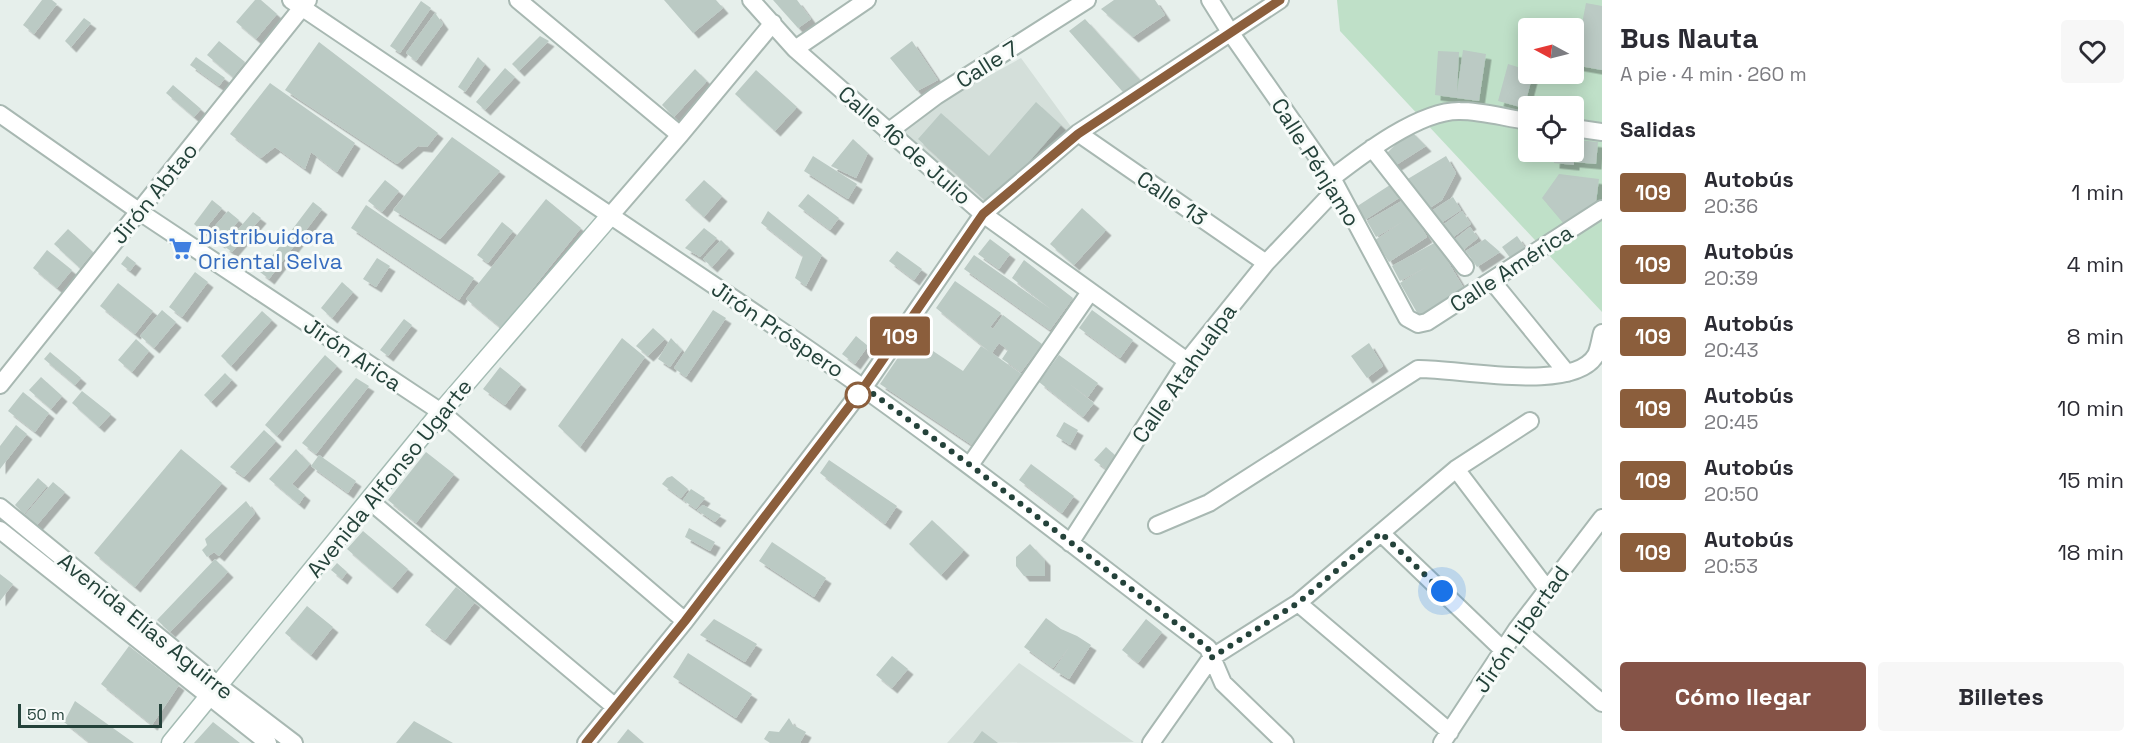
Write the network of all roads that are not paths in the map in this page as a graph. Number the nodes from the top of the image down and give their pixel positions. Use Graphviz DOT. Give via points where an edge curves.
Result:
graph roads {
  1 [pos="518,0"];
  2 [pos="751,0"];
  3 [pos="867,0"];
  4 [pos="1087,0"];
  5 [pos="1210,0"];
  6 [pos="1280,0"];
  7 [pos="300,3"];
  8 [pos="773,23"];
  9 [pos="1230,32"];
  10 [pos="795,49"];
  11 [pos="0,114"];
  12 [pos="1518,120"];
  13 [pos="1584,129"];
  14 [pos="888,132"];
  15 [pos="1602,132"];
  16 [pos="1078,134"];
  17 [pos="680,135"];
  18 [pos="1372,148"];
  19 [pos="1334,183"];
  20 [pos="1602,209"];
  21 [pos="140,212"];
  22 [pos="983,214"];
  23 [pos="610,216"];
  24 [pos="1266,263"];
  25 [pos="1465,267"];
  26 [pos="1492,281"];
  27 [pos="1090,292"];
  28 [pos="1418,324"];
  29 [pos="1602,333"];
  30 [pos="1187,361"];
  31 [pos="1567,373"];
  32 [pos="0,385"];
  33 [pos="864,387"];
  34 [pos="441,412"];
  35 [pos="1530,421"];
  36 [pos="970,465"];
  37 [pos="1456,469"];
  38 [pos="370,501"];
  39 [pos="0,507"];
  40 [pos="1602,518"];
  41 [pos="1157,525"];
  42 [pos="0,530"];
  43 [pos="1381,533"];
  44 [pos="1070,543"];
  45 [pos="1547,589"];
  46 [pos="1298,603"];
  47 [pos="685,621"];
  48 [pos="1517,629"];
  49 [pos="1503,650"];
  50 [pos="1211,658"];
  51 [pos="214,691"];
  52 [pos="1602,703"];
  53 [pos="614,706"];
  54 [pos="1446,738"];
  55 [pos="171,743"];
  56 [pos="268,743"];
  57 [pos="294,743"];
  58 [pos="586,743"];
  59 [pos="1150,743"];
  60 [pos="1286,743"];
  1 -- 17 [label="street"];
  2 -- 8 [label="street, Calle 16 de Julio"];
  3 -- 10 [label="street"];
  4 -- 14 [label="street, Calle 7" via="936,96"];
  5 -- 9 [label="street, Calle Pénjamo"];
  6 -- 9 [label="street"];
  7 -- 21 [label="street, Jirón Abtao"];
  7 -- 23 [label="street, Jirón Próspero"];
  8 -- 10 [label="street, Calle 16 de Julio"];
  8 -- 17 [label="street"];
  9 -- 16 [label="street"];
  9 -- 19 [label="street, Calle Pénjamo"];
  10 -- 14 [label="street, Calle 16 de Julio"];
  11 -- 21 [label="street, Jirón Arica"];
  12 -- 18 [label="street, Calle Atahualpa" via="1461,111 1435,113"];
  13 -- 15 [label="street"];
  14 -- 22 [label="street, Calle 16 de Julio"];
  16 -- 22 [label="street"];
  16 -- 24 [label="street, Calle 13"];
  17 -- 23 [label="street"];
  18 -- 19 [label="street, Calle Atahualpa"];
  18 -- 25 [label="street"];
  19 -- 24 [label="street, Calle Atahualpa"];
  19 -- 28 [label="street, Calle Pénjamo" via="1407,318"];
  20 -- 26 [label="street, Calle América"];
  21 -- 32 [label="street, Jirón Abtao"];
  21 -- 34 [label="street, Jirón Arica"];
  22 -- 27 [label="street, Calle 16 de Julio"];
  22 -- 33 [label="street"];
  23 -- 33 [label="street, Jirón Próspero"];
  23 -- 34 [label="main road, Avenida Alfonso Ugarte"];
  24 -- 30 [label="street, Calle Atahualpa"];
  26 -- 28 [label="street, Calle América"];
  26 -- 31 [label="street"];
  27 -- 30 [label="street, Calle 16 de Julio"];
  27 -- 36 [label="street"];
  29 -- 31 [label="street" via="1596,355 1586,366"];
  30 -- 44 [label="street, Calle Atahualpa"];
  31 -- 41 [label="street" via="1510,377 1419,369 1209,503"];
  33 -- 36 [label="street, Jirón Próspero"];
  33 -- 47 [label="street"];
  34 -- 38 [label="main road, Avenida Alfonso Ugarte"];
  34 -- 47 [label="street, Jirón Arica"];
  35 -- 37 [label="street"];
  36 -- 44 [label="street, Jirón Próspero"];
  37 -- 43 [label="street"];
  37 -- 45 [label="street"];
  38 -- 51 [label="main road, Avenida Alfonso Ugarte"];
  38 -- 53 [label="street"];
  39 -- 51 [label="street, Avenida Elías Aguirre"];
  40 -- 45 [label="street, Jirón Libertad"];
  42 -- 51 [label="street, Avenida Elías Aguirre"];
  43 -- 46 [label="street"];
  43 -- 49 [label="street"];
  44 -- 50 [label="street, Jirón Próspero" via="1208,648"];
  45 -- 48 [label="street, Jirón Libertad"];
  46 -- 50 [label="street"];
  46 -- 54 [label="street"];
  47 -- 53 [label="street"];
  48 -- 49 [label="street, Jirón Libertad"];
  48 -- 52 [label="street"];
  49 -- 54 [label="street, Jirón Libertad"];
  50 -- 59 [label="street"];
  50 -- 60 [label="street, Jirón Próspero" via="1223,683"];
  51 -- 55 [label="main road, Avenida Alfonso Ugarte"];
  51 -- 56 [label="street, Avenida Elías Aguirre"];
  51 -- 57 [label="street, Avenida Elías Aguirre"];
  53 -- 58 [label="street"];
}
